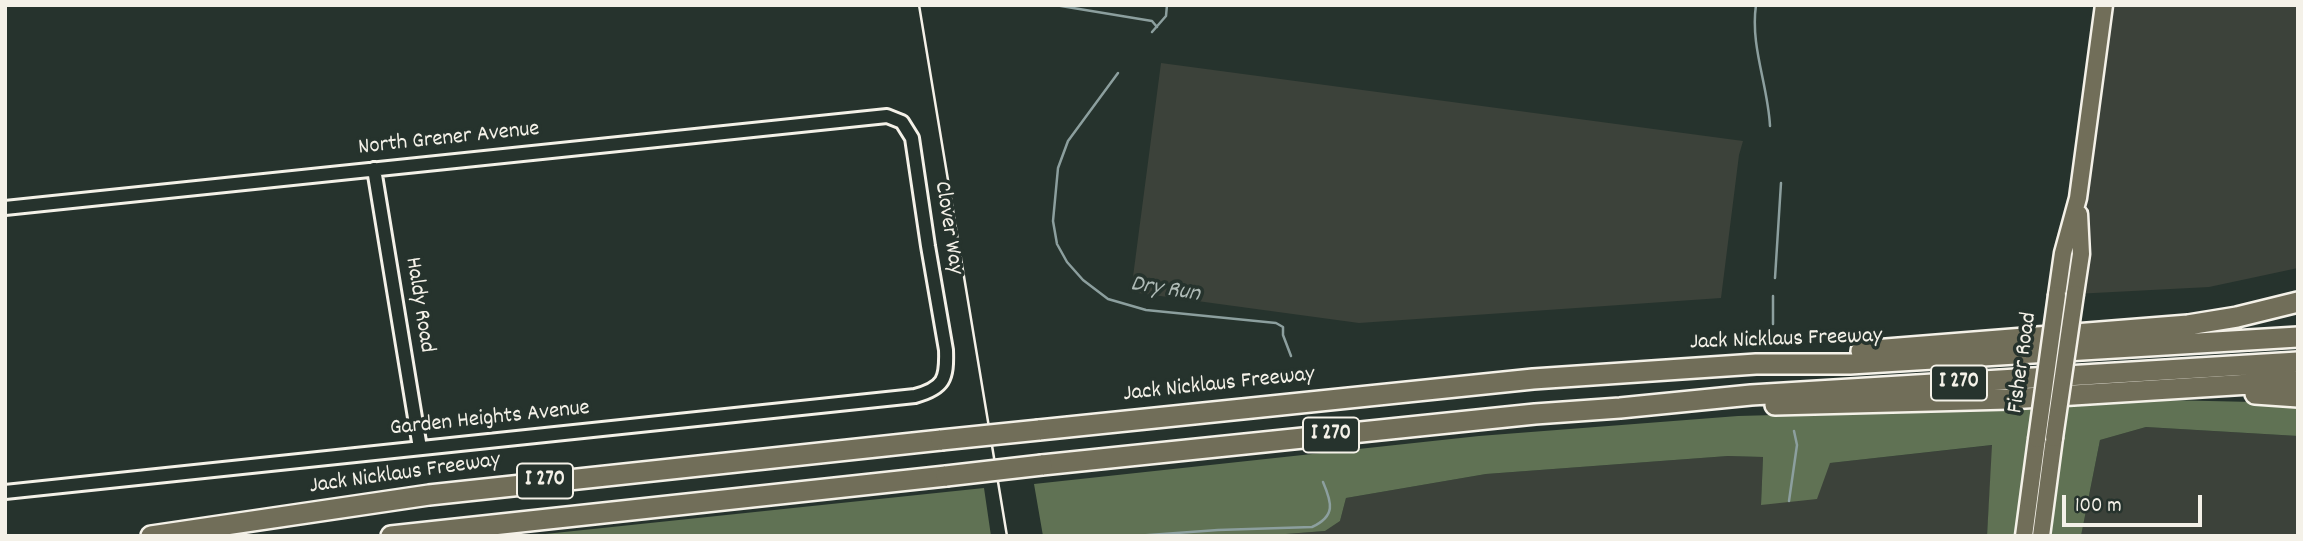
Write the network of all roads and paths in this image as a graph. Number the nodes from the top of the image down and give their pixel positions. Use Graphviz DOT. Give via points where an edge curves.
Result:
graph roads {
  1 [pos="2104,5"];
  2 [pos="896,118"];
  3 [pos="374,169"];
  4 [pos="2078,198"];
  5 [pos="5,208"];
  6 [pos="2298,302"];
  7 [pos="2298,337"];
  8 [pos="946,350"];
  9 [pos="2298,362"];
  10 [pos="1756,364"];
  11 [pos="2298,381"];
  12 [pos="2163,389"];
  13 [pos="2298,397"];
  14 [pos="1620,408"];
  15 [pos="420,448"];
  16 [pos="5,492"];
  17 [pos="151,536"];
  18 [pos="391,536"];
  19 [pos="2024,536"];
  20 [pos="2041,536"];
  1 -- 4 [label="main road, Fisher Road"];
  2 -- 3 [label="street, North Grener Avenue" via="830,120"];
  2 -- 8 [label="street, Clover Way" via="906,126 914,147"];
  3 -- 5 [label="street, North Grener Avenue"];
  3 -- 15 [label="street, Haldy Road"];
  4 -- 19 [label="main road, Fisher Road, bridge" via="2056,295"];
  4 -- 20 [label="main road, Fisher Road, bridge" via="2081,254"];
  6 -- 10 [label="highway" via="2188,326 1849,351"];
  7 -- 10 [label="highway, Jack Nicklaus Freeway / I 270" via="1850,364"];
  8 -- 15 [label="street, Garden Heights Avenue" via="943,381 915,396"];
  9 -- 14 [label="highway, I 270" via="1776,393"];
  10 -- 17 [label="highway, Jack Nicklaus Freeway / I 270, bridge" via="1533,379 941,440 441,494"];
  11 -- 12 [label="highway"];
  12 -- 13 [label="highway"];
  12 -- 14 [label="highway" via="1873,404"];
  14 -- 18 [label="highway, I 270, bridge"];
  15 -- 16 [label="street, Garden Heights Avenue"];
}
